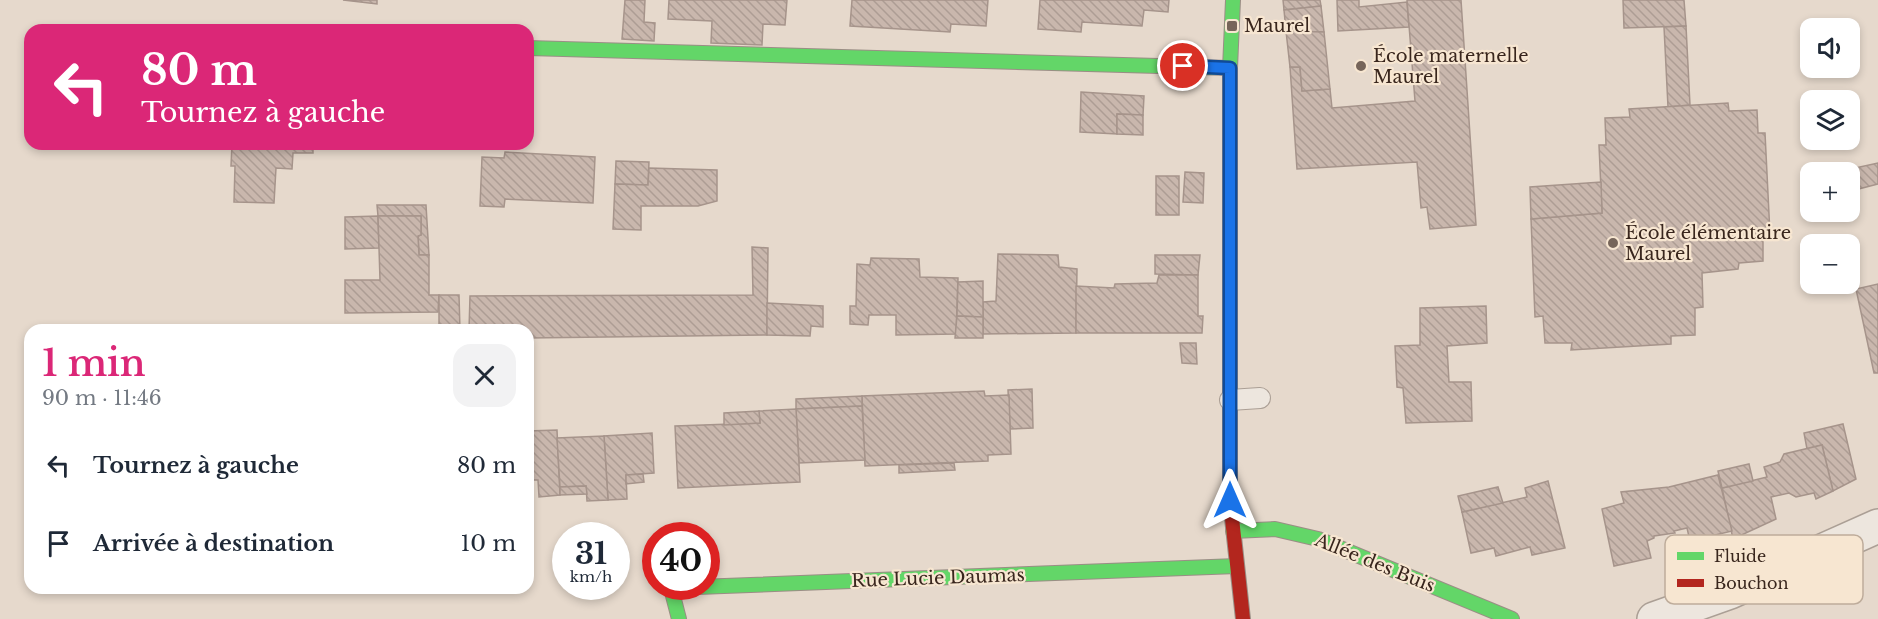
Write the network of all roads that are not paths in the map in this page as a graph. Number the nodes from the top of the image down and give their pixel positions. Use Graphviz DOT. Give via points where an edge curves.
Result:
graph roads {
  1 [pos="1233,0"];
  2 [pos="534,48"];
  3 [pos="1230,68"];
  4 [pos="1260,398"];
  5 [pos="1230,400"];
  6 [pos="1878,526"];
  7 [pos="1233,531"];
  8 [pos="1858,535"];
  9 [pos="1237,566"];
  10 [pos="1696,604"];
  11 [pos="679,619"];
  12 [pos="1243,619"];
  13 [pos="1512,619"];
  14 [pos="1654,619"];
  1 -- 3 [label="street"];
  2 -- 3 [label="street"];
  3 -- 5 [label="street"];
  4 -- 5 [label="lane"];
  5 -- 7 [label="street"];
  6 -- 8 [label="street"];
  7 -- 9 [label="street"];
  7 -- 13 [label="street, Allée des Buis" via="1275,529 1318,538"];
  9 -- 11 [label="street, Rue Lucie Daumas" via="671,588"];
  9 -- 12 [label="street"];
  10 -- 14 [label="street"];
}
